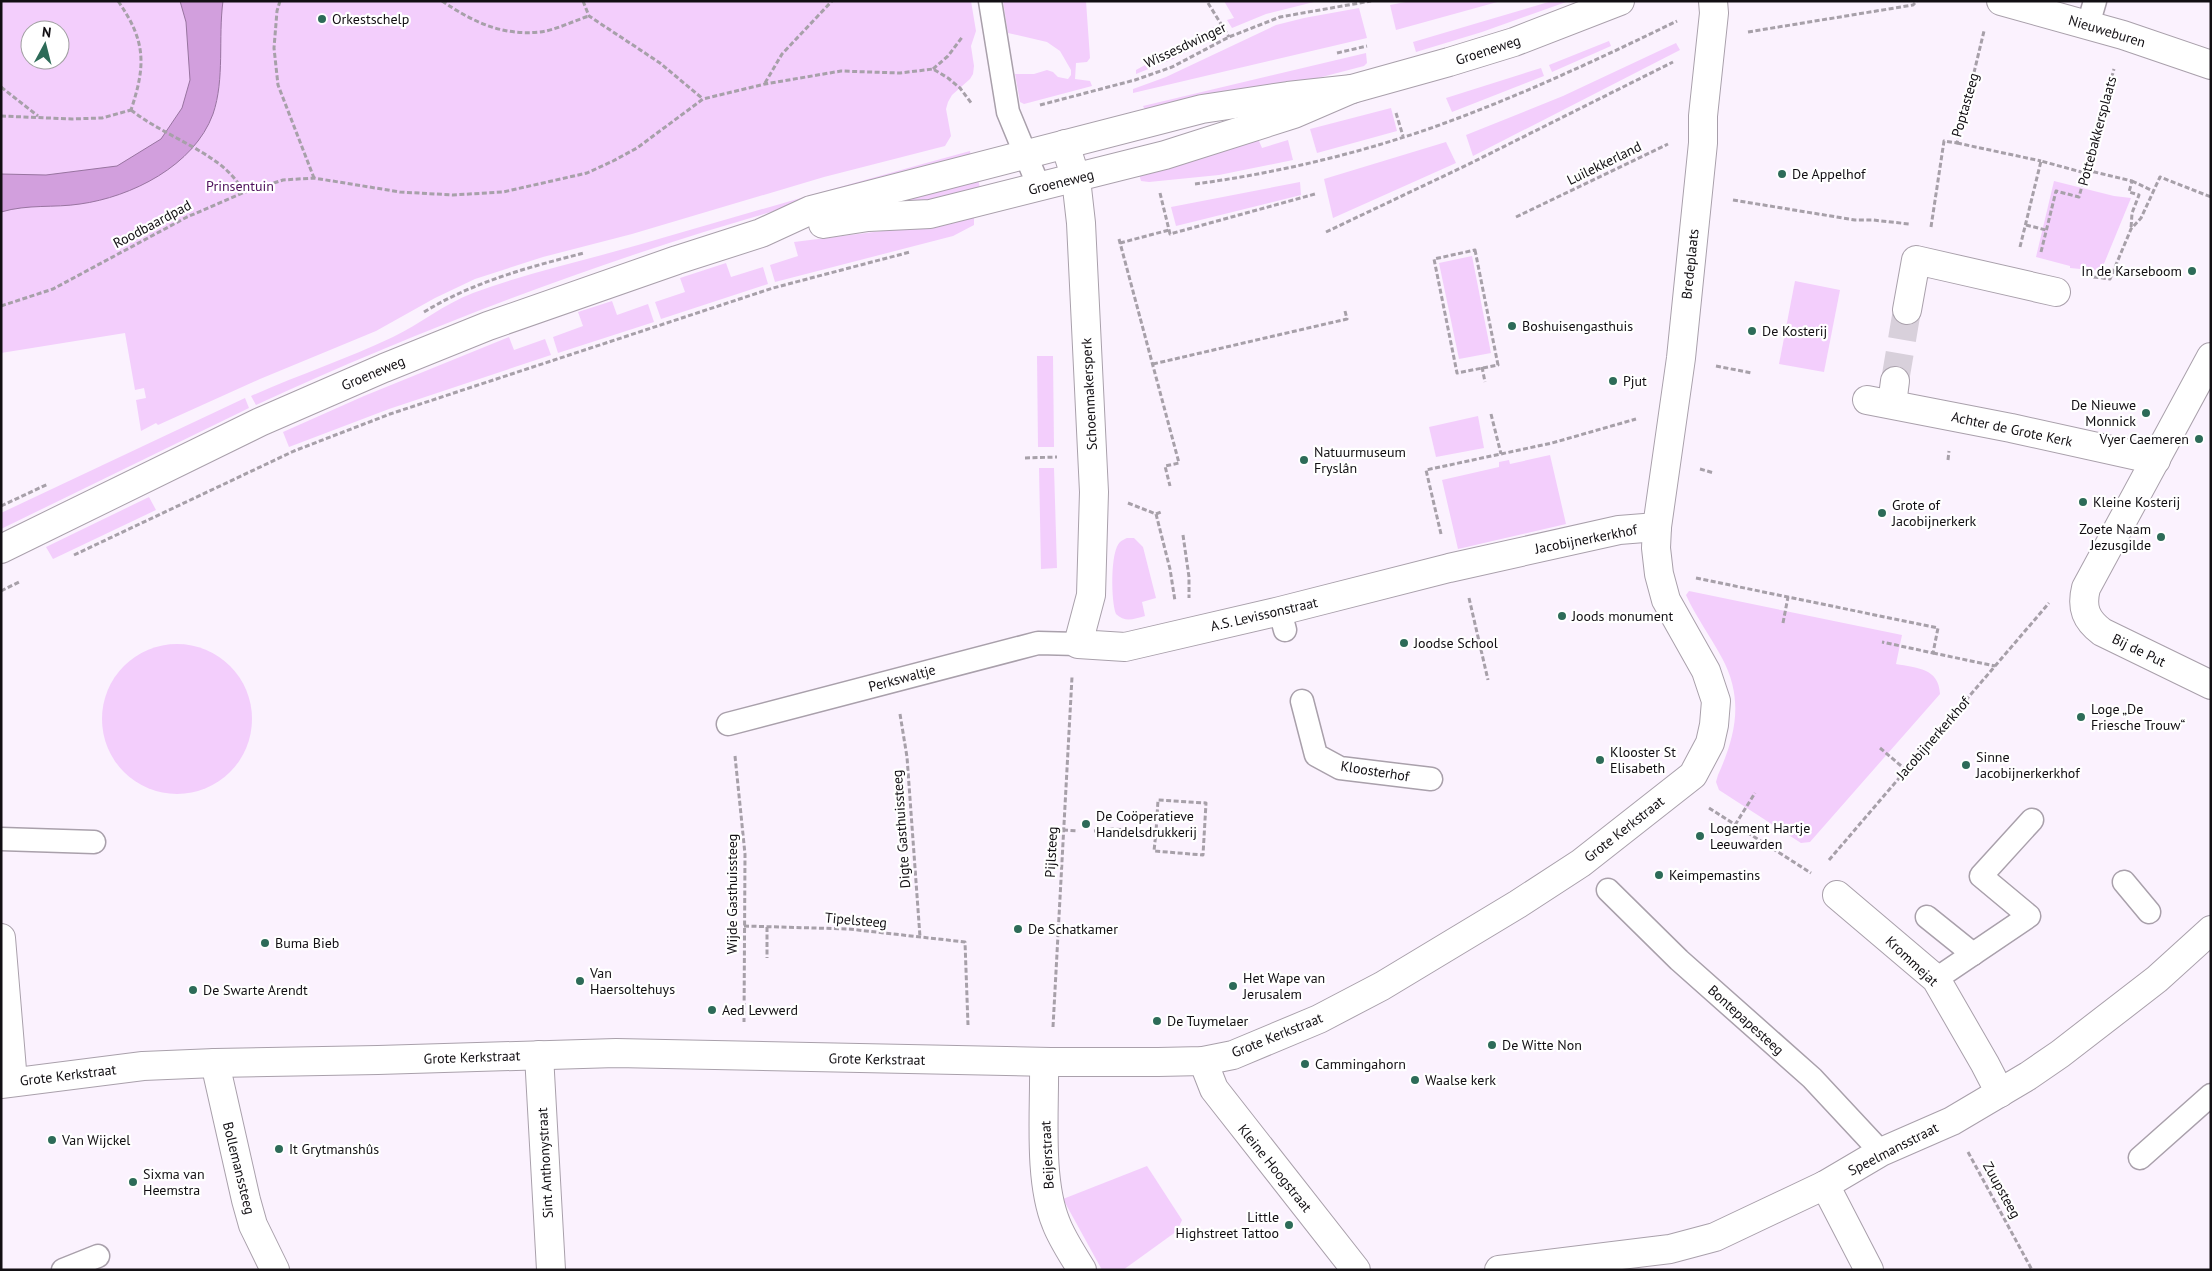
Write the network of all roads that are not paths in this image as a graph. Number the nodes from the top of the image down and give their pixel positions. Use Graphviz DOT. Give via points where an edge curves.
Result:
graph roads {
  1 [pos="990,1"];
  2 [pos="1620,1"];
  3 [pos="2002,1"];
  4 [pos="1713,3"];
  5 [pos="2091,13"];
  6 [pos="2211,65"];
  7 [pos="1352,89"];
  8 [pos="1065,144"];
  9 [pos="1026,155"];
  10 [pos="1076,178"];
  11 [pos="1039,188"];
  12 [pos="761,233"];
  13 [pos="2044,289"];
  14 [pos="1907,310"];
  15 [pos="2211,357"];
  16 [pos="1885,395"];
  17 [pos="2156,460"];
  18 [pos="1657,527"];
  19 [pos="1,549"];
  20 [pos="1455,567"];
  21 [pos="1078,644"];
  22 [pos="2211,685"];
  23 [pos="1302,701"];
  24 [pos="728,724"];
  25 [pos="1431,779"];
  26 [pos="1677,787"];
  27 [pos="2032,820"];
  28 [pos="1,839"];
  29 [pos="94,842"];
  30 [pos="2124,882"];
  31 [pos="1608,890"];
  32 [pos="1837,895"];
  33 [pos="2149,912"];
  34 [pos="1927,917"];
  35 [pos="2211,930"];
  36 [pos="1,938"];
  37 [pos="1973,954"];
  38 [pos="1936,979"];
  39 [pos="539,1055"];
  40 [pos="1203,1061"];
  41 [pos="215,1062"];
  42 [pos="1048,1062"];
  43 [pos="7,1083"];
  44 [pos="2000,1093"];
  45 [pos="2211,1095"];
  46 [pos="1881,1152"];
  47 [pos="2140,1158"];
  48 [pos="1825,1185"];
  49 [pos="98,1256"];
  50 [pos="63,1270"];
  51 [pos="275,1270"];
  52 [pos="551,1270"];
  53 [pos="1082,1270"];
  54 [pos="1356,1270"];
  55 [pos="1499,1270"];
  56 [pos="1869,1270"];
  1 -- 9 [label="lane" via="1008,112"];
  2 -- 7 [label="street, Groeneweg" via="1514,42"];
  3 -- 5 [label="street, Nieuweburen"];
  4 -- 18 [label="street, Bredeplaats" via="1703,143 1675,409"];
  5 -- 6 [label="street, Nieuweburen" via="2123,35"];
  7 -- 8 [label="street, Groeneweg" via="1202,109"];
  7 -- 10 [label="street, Groeneweg" via="1294,114"];
  8 -- 9 [label="street, Groeneweg"];
  8 -- 10 [label="street, Schoenmakersperk"];
  9 -- 11 [label="lane"];
  9 -- 12 [label="street, Groeneweg" via="811,210"];
  10 -- 11 [label="street, Groeneweg"];
  10 -- 21 [label="street, Schoenmakersperk" via="1094,492 1091,595"];
  11 -- 12 [label="street, Groeneweg" via="930,214 851,219"];
  12 -- 19 [label="street, Groeneweg" via="488,326 384,368 260,422"];
  13 -- 14 [label="street" via="1916,260"];
  15 -- 17 [label="street"];
  16 -- 17 [label="street, Achter de Grote Kerk"];
  17 -- 22 [label="street, Bij de Put" via="2086,588 2083,600 2087,617 2102,632"];
  18 -- 20 [label="street, Jacobijnerkerkhof" via="1619,530"];
  18 -- 26 [label="street, Jacobijnerkerkhof" via="1656,548 1666,600 1706,671 1716,701 1714,725 1702,759 1694,775"];
  20 -- 21 [label="street, A.S. Levissonstraat" via="1283,620 1181,633 1125,647"];
  21 -- 24 [label="lane, Perkswaltje" via="1038,643"];
  23 -- 25 [label="lane, Kloosterhof" via="1316,755 1340,768"];
  26 -- 40 [label="street, Grote Kerkstraat" via="1580,863 1382,986 1275,1039 1233,1055"];
  27 -- 37 [label="lane" via="1981,876 2029,916"];
  28 -- 29 [label="lane"];
  30 -- 33 [label="lane"];
  31 -- 46 [label="lane, Bontepapesteeg" via="1679,960 1812,1078"];
  32 -- 38 [label="street, Krommejat"];
  34 -- 37 [label="lane"];
  35 -- 44 [label="street, Speelmansstraat" via="2060,1054"];
  36 -- 43 [label="street"];
  37 -- 38 [label="lane"];
  38 -- 44 [label="street, Krommejat"];
  39 -- 41 [label="street, Grote Kerkstraat"];
  39 -- 42 [label="street, Grote Kerkstraat"];
  39 -- 52 [label="street, Sint Anthonystraat"];
  40 -- 42 [label="street, Grote Kerkstraat"];
  40 -- 54 [label="street, Kleine Hoogstraat" via="1219,1096"];
  41 -- 43 [label="street, Grote Kerkstraat" via="143,1066"];
  41 -- 51 [label="street, Bollemanssteeg" via="248,1208"];
  42 -- 53 [label="street, Beijerstraat" via="1045,1168 1050,1199 1056,1223"];
  44 -- 46 [label="street, Speelmansstraat" via="1952,1120"];
  45 -- 47 [label="lane"];
  46 -- 48 [label="street, Speelmansstraat"];
  48 -- 55 [label="street, Speelmansstraat" via="1715,1237 1670,1249"];
  48 -- 56 [label="street"];
  49 -- 50 [label="lane"];
}
